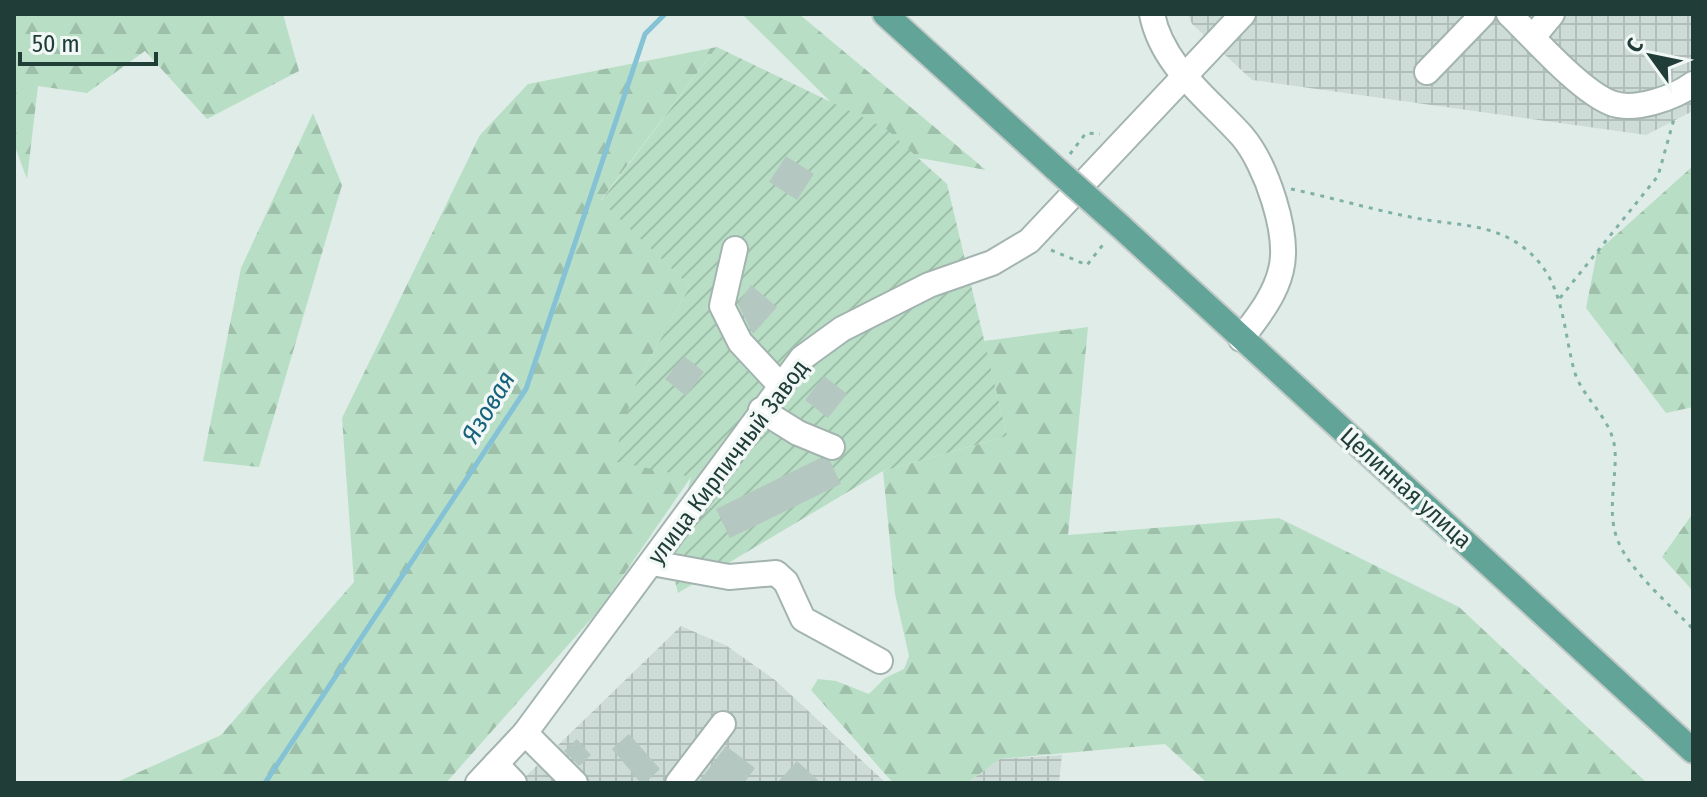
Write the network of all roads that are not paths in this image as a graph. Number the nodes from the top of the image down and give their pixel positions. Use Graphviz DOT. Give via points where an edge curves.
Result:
graph roads {
  1 [pos="885,14"];
  2 [pos="1152,14"];
  3 [pos="1243,14"];
  4 [pos="1483,14"];
  5 [pos="1509,14"];
  6 [pos="1552,14"];
  7 [pos="1533,37"];
  8 [pos="1427,72"];
  9 [pos="1183,77"];
  10 [pos="1687,88"];
  11 [pos="735,249"];
  12 [pos="1241,339"];
  13 [pos="780,385"];
  14 [pos="761,410"];
  15 [pos="832,447"];
  16 [pos="652,563"];
  17 [pos="880,661"];
  18 [pos="723,724"];
  19 [pos="525,733"];
  20 [pos="1693,751"];
  21 [pos="496,764"];
  22 [pos="478,783"];
  23 [pos="514,783"];
  24 [pos="575,783"];
  25 [pos="678,783"];
  1 -- 12 [label="main road, Целинная улица, bridge" via="1056,169 1113,234"];
  2 -- 9 [label="street"];
  3 -- 9 [label="street, улица Кирпичный Завод"];
  4 -- 8 [label="street"];
  5 -- 7 [label="street"];
  6 -- 7 [label="street"];
  7 -- 10 [label="street" via="1594,93 1614,104 1643,104"];
  9 -- 12 [label="street" via="1244,139 1267,177 1279,223 1282,268 1265,308"];
  9 -- 13 [label="street, улица Кирпичный Завод" via="1029,241 992,263 929,285 842,329 802,358"];
  11 -- 13 [label="street" via="722,306 740,342"];
  12 -- 20 [label="main road, Целинная улица"];
  13 -- 14 [label="street, улица Кирпичный Завод"];
  14 -- 15 [label="street"];
  14 -- 16 [label="street, улица Кирпичный Завод"];
  16 -- 17 [label="street" via="729,577 776,573 786,582 803,619"];
  16 -- 19 [label="street, улица Кирпичный Завод"];
  18 -- 25 [label="street"];
  19 -- 21 [label="street, улица Кирпичный Завод"];
  19 -- 24 [label="street"];
  21 -- 22 [label="street, улица Кирпичный Завод"];
  21 -- 23 [label="street"];
}
